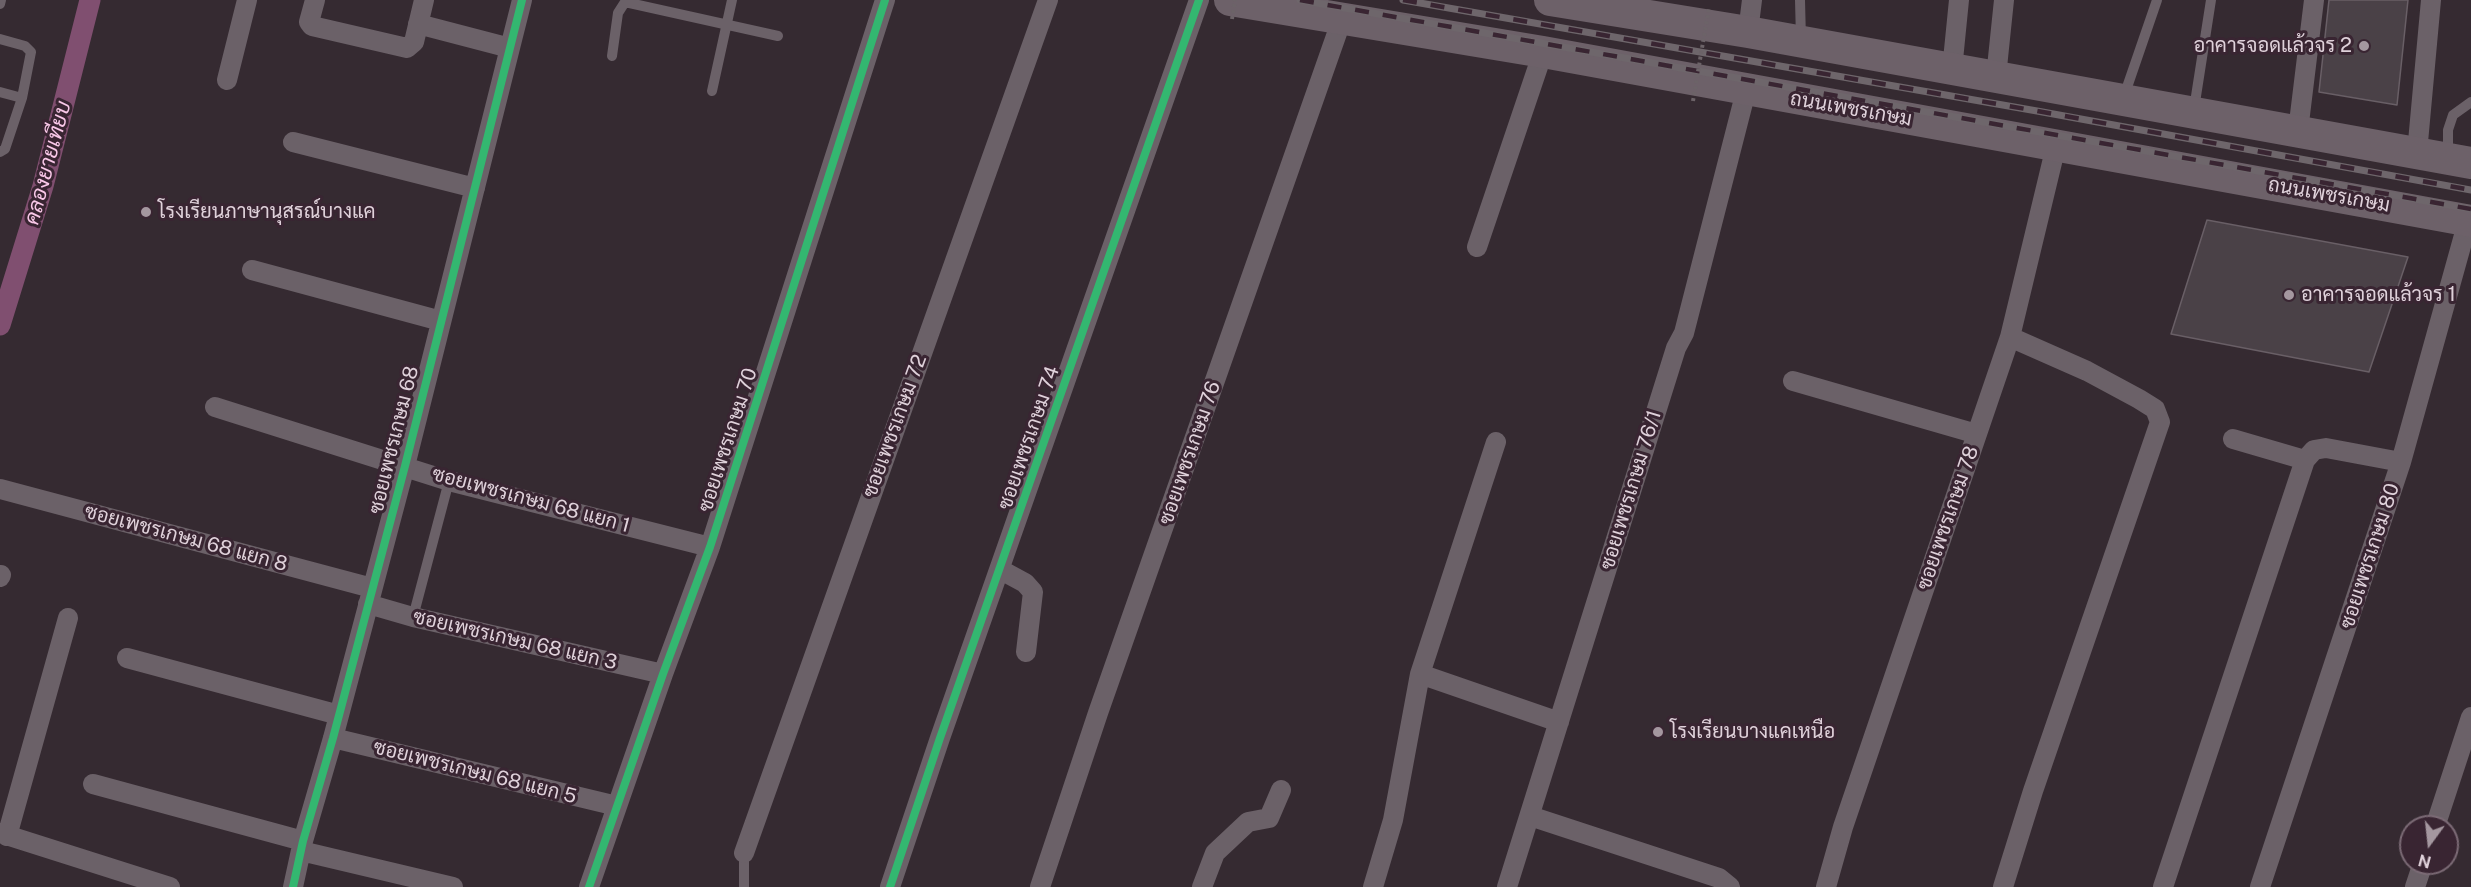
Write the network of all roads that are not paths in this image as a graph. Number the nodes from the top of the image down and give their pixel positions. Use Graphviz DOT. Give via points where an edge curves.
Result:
graph roads {
  1 [pos="248,0"];
  2 [pos="315,0"];
  3 [pos="424,0"];
  4 [pos="522,0"];
  5 [pos="732,0"];
  6 [pos="885,0"];
  7 [pos="1048,0"];
  8 [pos="1199,0"];
  9 [pos="1550,0"];
  10 [pos="1752,0"];
  11 [pos="1800,0"];
  12 [pos="1959,0"];
  13 [pos="2004,0"];
  14 [pos="2157,0"];
  15 [pos="2211,0"];
  16 [pos="2314,0"];
  17 [pos="2431,0"];
  18 [pos="1586,3"];
  19 [pos="1231,10"];
  20 [pos="1342,19"];
  21 [pos="727,23"];
  22 [pos="418,24"];
  23 [pos="1748,32"];
  24 [pos="778,36"];
  25 [pos="0,39"];
  26 [pos="1801,42"];
  27 [pos="510,48"];
  28 [pos="1543,52"];
  29 [pos="612,56"];
  30 [pos="1952,70"];
  31 [pos="1996,77"];
  32 [pos="227,80"];
  33 [pos="712,91"];
  34 [pos="1746,91"];
  35 [pos="0,92"];
  36 [pos="22,98"];
  37 [pos="2122,100"];
  38 [pos="2471,102"];
  39 [pos="2193,113"];
  40 [pos="2298,132"];
  41 [pos="293,142"];
  42 [pos="2056,146"];
  43 [pos="0,152"];
  44 [pos="2416,153"];
  45 [pos="2459,160"];
  46 [pos="475,188"];
  47 [pos="2469,221"];
  48 [pos="1477,247"];
  49 [pos="252,270"];
  50 [pos="441,321"];
  51 [pos="2010,337"];
  52 [pos="1793,381"];
  53 [pos="215,407"];
  54 [pos="1977,434"];
  55 [pos="2233,439"];
  56 [pos="1496,441"];
  57 [pos="2305,460"];
  58 [pos="2401,462"];
  59 [pos="405,466"];
  60 [pos="449,481"];
  61 [pos="0,489"];
  62 [pos="710,547"];
  63 [pos="1000,570"];
  64 [pos="370,596"];
  65 [pos="413,617"];
  66 [pos="68,618"];
  67 [pos="1026,652"];
  68 [pos="127,658"];
  69 [pos="663,674"];
  70 [pos="1420,674"];
  71 [pos="339,715"];
  72 [pos="2471,717"];
  73 [pos="1559,722"];
  74 [pos="333,738"];
  75 [pos="93,784"];
  76 [pos="1281,790"];
  77 [pos="617,806"];
  78 [pos="2439,815"];
  79 [pos="1530,816"];
  80 [pos="4,835"];
  81 [pos="302,846"];
  82 [pos="744,853"];
  83 [pos="144,883"];
  84 [pos="170,887"];
  85 [pos="293,887"];
  86 [pos="453,887"];
  87 [pos="589,887"];
  88 [pos="744,887"];
  89 [pos="890,887"];
  90 [pos="1040,887"];
  91 [pos="1203,887"];
  92 [pos="1373,887"];
  93 [pos="1507,887"];
  94 [pos="1730,887"];
  95 [pos="1826,887"];
  96 [pos="2003,887"];
  97 [pos="2163,887"];
  98 [pos="2260,887"];
  1 -- 32 [label="street"];
  2 -- 22 [label="street" via="309,22 312,26 407,48 414,42"];
  3 -- 22 [label="street"];
  4 -- 27 [label="street, ซอยเพชรเกษม 68"];
  5 -- 21 [label="lane"];
  6 -- 62 [label="street, ซอยเพชรเกษม 70"];
  7 -- 82 [label="street, ซอยเพชรเกษม 72"];
  8 -- 63 [label="street, ซอยเพชรเกษม 74"];
  9 -- 18 [label="main road"];
  10 -- 23 [label="street"];
  11 -- 26 [label="lane"];
  12 -- 30 [label="street"];
  13 -- 31 [label="street"];
  14 -- 37 [label="lane"];
  15 -- 39 [label="lane"];
  16 -- 40 [label="street"];
  17 -- 44 [label="street"];
  18 -- 23 [label="main road"];
  19 -- 20 [label="main road, ถนนเพชรเกษม"];
  20 -- 28 [label="main road, ถนนเพชรเกษม"];
  20 -- 90 [label="street, ซอยเพชรเกษม 76"];
  21 -- 24 [label="lane"];
  21 -- 29 [label="lane" via="625,2 618,13"];
  21 -- 33 [label="lane"];
  22 -- 27 [label="street"];
  23 -- 26 [label="main road"];
  25 -- 36 [label="lane" via="25,46 31,52"];
  26 -- 30 [label="main road"];
  27 -- 46 [label="street, ซอยเพชรเกษม 68"];
  28 -- 34 [label="main road, ถนนเพชรเกษม"];
  28 -- 48 [label="street"];
  30 -- 31 [label="main road"];
  31 -- 37 [label="main road"];
  34 -- 42 [label="main road, ถนนเพชรเกษม"];
  34 -- 73 [label="street, ซอยเพชรเกษม 76/1" via="1684,333 1676,348"];
  35 -- 36 [label="lane"];
  36 -- 43 [label="lane" via="5,149"];
  37 -- 39 [label="main road"];
  38 -- 45 [label="lane" via="2453,116 2448,130"];
  39 -- 40 [label="main road"];
  40 -- 44 [label="main road"];
  41 -- 46 [label="street"];
  42 -- 47 [label="main road, ถนนเพชรเกษม"];
  42 -- 51 [label="street, ซอยเพชรเกษม 78"];
  44 -- 45 [label="main road"];
  46 -- 50 [label="street, ซอยเพชรเกษม 68"];
  47 -- 58 [label="street, ซอยเพชรเกษม 80"];
  49 -- 50 [label="street"];
  50 -- 59 [label="street, ซอยเพชรเกษม 68"];
  51 -- 54 [label="street, ซอยเพชรเกษม 78"];
  51 -- 96 [label="street" via="2139,399 2155,409 2160,422"];
  52 -- 54 [label="street"];
  53 -- 59 [label="street, ซอยเพชรเกษม 68 แยก 1"];
  54 -- 95 [label="street, ซอยเพชรเกษม 78"];
  55 -- 57 [label="street"];
  56 -- 70 [label="street"];
  57 -- 58 [label="street" via="2314,450 2326,448"];
  57 -- 97 [label="street"];
  58 -- 98 [label="street, ซอยเพชรเกษม 80"];
  59 -- 60 [label="street, ซอยเพชรเกษม 68 แยก 1"];
  59 -- 64 [label="street, ซอยเพชรเกษม 68"];
  60 -- 62 [label="street, ซอยเพชรเกษม 68 แยก 1"];
  60 -- 65 [label="lane"];
  61 -- 64 [label="street, ซอยเพชรเกษม 68 แยก 8"];
  62 -- 69 [label="street, ซอยเพชรเกษม 70"];
  63 -- 67 [label="street" via="1025,582 1033,592"];
  63 -- 89 [label="street, ซอยเพชรเกษม 74"];
  64 -- 65 [label="street, ซอยเพชรเกษม 68 แยก 3"];
  64 -- 71 [label="street, ซอยเพชรเกษม 68"];
  65 -- 69 [label="street, ซอยเพชรเกษม 68 แยก 3"];
  66 -- 80 [label="street"];
  68 -- 71 [label="street"];
  69 -- 77 [label="street, ซอยเพชรเกษม 70"];
  70 -- 73 [label="street"];
  70 -- 92 [label="street" via="1393,820"];
  71 -- 74 [label="street, ซอยเพชรเกษม 68"];
  72 -- 78 [label="street"];
  73 -- 79 [label="street, ซอยเพชรเกษม 76/1"];
  74 -- 77 [label="street, ซอยเพชรเกษม 68 แยก 5"];
  74 -- 81 [label="street, ซอยเพชรเกษม 68"];
  75 -- 81 [label="street"];
  76 -- 91 [label="street" via="1269,818 1248,822 1215,853"];
  77 -- 87 [label="street, ซอยเพชรเกษม 70"];
  79 -- 93 [label="street, ซอยเพชรเกษม 76/1"];
  79 -- 94 [label="street" via="1719,878"];
  80 -- 83 [label="street"];
  81 -- 85 [label="street, ซอยเพชรเกษม 68"];
  81 -- 86 [label="street"];
  82 -- 88 [label="lane"];
  83 -- 84 [label="street"];
}
